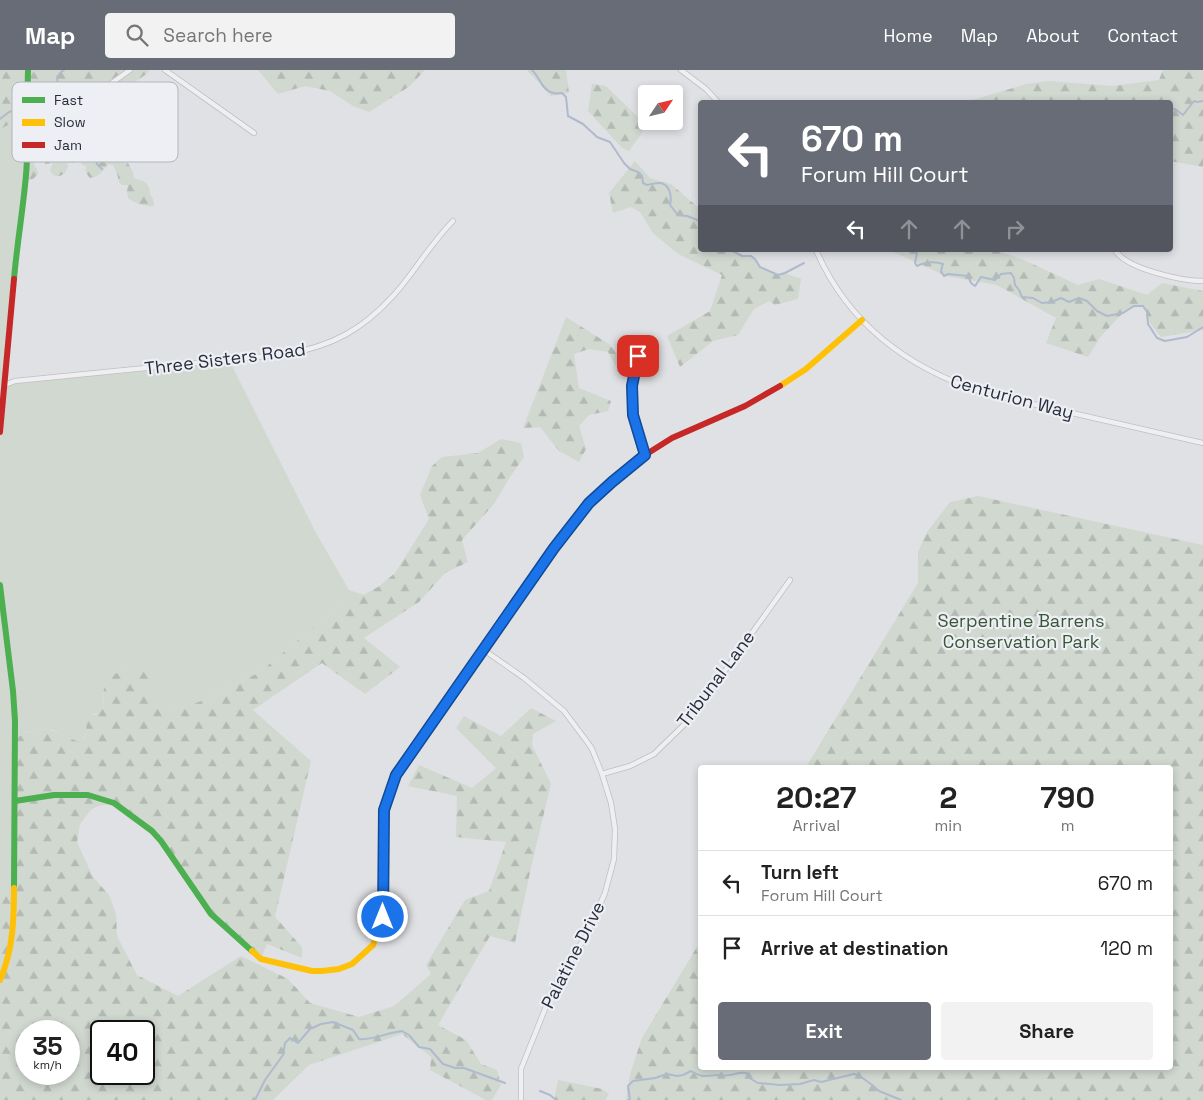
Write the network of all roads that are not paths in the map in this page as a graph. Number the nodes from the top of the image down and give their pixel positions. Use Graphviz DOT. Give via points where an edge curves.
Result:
graph roads {
  1 [pos="130,70"];
  2 [pos="165,70"];
  3 [pos="681,70"];
  4 [pos="113,82"];
  5 [pos="716,100"];
  6 [pos="254,133"];
  7 [pos="27,162"];
  8 [pos="453,221"];
  9 [pos="817,252"];
  10 [pos="1117,252"];
  11 [pos="1203,281"];
  12 [pos="862,320"];
  13 [pos="638,356"];
  14 [pos="5,385"];
  15 [pos="0,432"];
  16 [pos="1203,444"];
  17 [pos="645,455"];
  18 [pos="790,580"];
  19 [pos="0,585"];
  20 [pos="484,650"];
  21 [pos="602,774"];
  22 [pos="15,800"];
  23 [pos="0,980"];
  24 [pos="521,1100"];
  1 -- 4 [label="street"];
  2 -- 6 [label="street"];
  3 -- 5 [label="street"];
  7 -- 14 [label="street"];
  8 -- 14 [label="street, Three Sisters Road" via="393,296 369,320 327,344 287,354 15,381"];
  9 -- 12 [label="street, Centurion Way" via="835,286"];
  10 -- 11 [label="street" via="1129,262 1156,273"];
  12 -- 16 [label="street, Centurion Way" via="915,363 964,387"];
  12 -- 17 [label="street" via="785,383 745,406 672,438"];
  13 -- 17 [label="street" via="632,386 633,415"];
  14 -- 15 [label="street"];
  17 -- 20 [label="street" via="589,503"];
  18 -- 21 [label="street, Tribunal Lane" via="691,718 654,754 630,766"];
  19 -- 22 [label="street" via="13,691"];
  20 -- 21 [label="street, Palatine Drive" via="564,711 592,749"];
  20 -- 22 [label="street" via="396,775 384,810 383,917 372,945 352,964 339,969 312,971 261,959 211,914 162,841 114,804 88,795"];
  21 -- 24 [label="street, Palatine Drive" via="615,829 614,859 605,893 587,934 553,990 520,1069"];
  22 -- 23 [label="street" via="13,941"];
}
